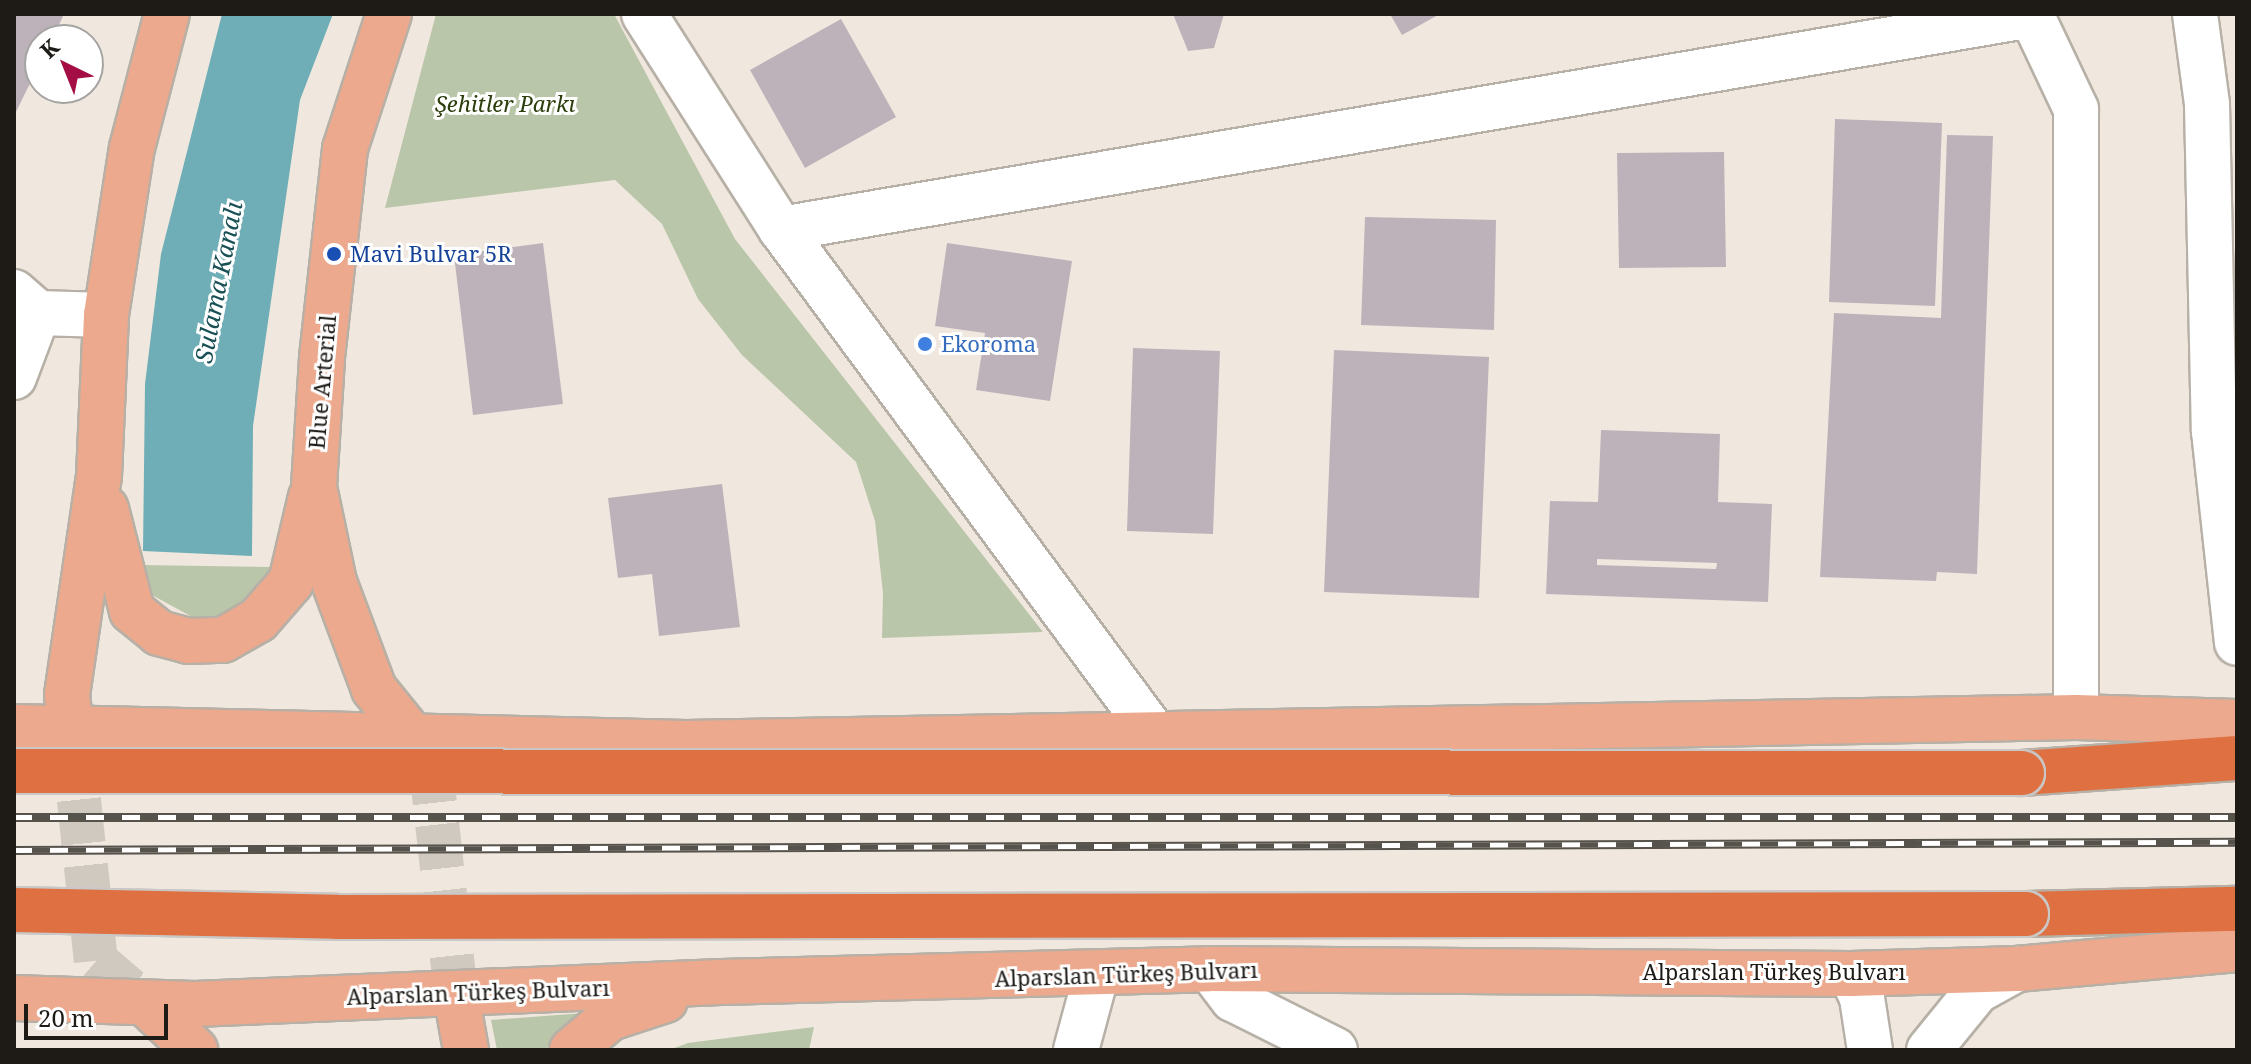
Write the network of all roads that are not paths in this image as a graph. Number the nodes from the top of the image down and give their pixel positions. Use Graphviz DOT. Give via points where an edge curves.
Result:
graph roads {
  1 [pos="167,14"];
  2 [pos="389,14"];
  3 [pos="644,14"];
  4 [pos="2031,14"];
  5 [pos="2195,14"];
  6 [pos="781,229"];
  7 [pos="26,303"];
  8 [pos="106,315"];
  9 [pos="14,377"];
  10 [pos="2225,427"];
  11 [pos="99,476"];
  12 [pos="314,487"];
  13 [pos="2237,643"];
  14 [pos="2076,717"];
  15 [pos="2237,722"];
  16 [pos="14,727"];
  17 [pos="71,728"];
  18 [pos="1153,732"];
  19 [pos="412,736"];
  20 [pos="2237,758"];
  21 [pos="14,771"];
  22 [pos="2237,909"];
  23 [pos="14,910"];
  24 [pos="2237,949"];
  25 [pos="1210,969"];
  26 [pos="2017,969"];
  27 [pos="1851,974"];
  28 [pos="1096,976"];
  29 [pos="721,982"];
  30 [pos="456,994"];
  31 [pos="14,998"];
  32 [pos="145,1003"];
  33 [pos="195,1050"];
  34 [pos="466,1050"];
  35 [pos="572,1050"];
  36 [pos="1076,1050"];
  37 [pos="1335,1050"];
  38 [pos="1870,1050"];
  39 [pos="1929,1050"];
  1 -- 8 [label="main road" via="132,148"];
  2 -- 12 [label="main road, Blue Arterial" via="345,149"];
  3 -- 6 [label="street"];
  4 -- 6 [label="street"];
  4 -- 14 [label="street" via="2076,109"];
  5 -- 10 [label="street" via="2207,104"];
  6 -- 18 [label="street"];
  7 -- 8 [label="street"];
  7 -- 9 [label="street"];
  8 -- 11 [label="main road"];
  10 -- 13 [label="street"];
  11 -- 12 [label="main road" via="130,608 159,633 188,641 223,640 258,620 291,582"];
  11 -- 17 [label="main road" via="67,695"];
  12 -- 19 [label="main road, Blue Arterial" via="334,582 374,689"];
  14 -- 15 [label="main road"];
  14 -- 18 [label="main road"];
  16 -- 17 [label="main road"];
  17 -- 19 [label="main road"];
  18 -- 19 [label="main road" via="686,743"];
  20 -- 21 [label="highway, bridge" via="2022,773"];
  22 -- 23 [label="highway, bridge" via="2026,914 337,917"];
  24 -- 26 [label="main road, Alparslan Türkeş Bulvarı"];
  25 -- 27 [label="main road, Alparslan Türkeş Bulvarı"];
  25 -- 28 [label="main road, Alparslan Türkeş Bulvarı"];
  25 -- 37 [label="street" via="1233,999"];
  26 -- 27 [label="main road, Alparslan Türkeş Bulvarı"];
  26 -- 39 [label="street" via="1977,991"];
  27 -- 38 [label="street" via="1862,998"];
  28 -- 29 [label="main road, Alparslan Türkeş Bulvarı"];
  28 -- 36 [label="street"];
  29 -- 30 [label="main road, Alparslan Türkeş Bulvarı"];
  29 -- 35 [label="main road" via="610,1018"];
  30 -- 32 [label="main road, Alparslan Türkeş Bulvarı"];
  30 -- 34 [label="main road"];
  31 -- 32 [label="main road, Alparslan Türkeş Bulvarı"];
  32 -- 33 [label="main road"];
}
